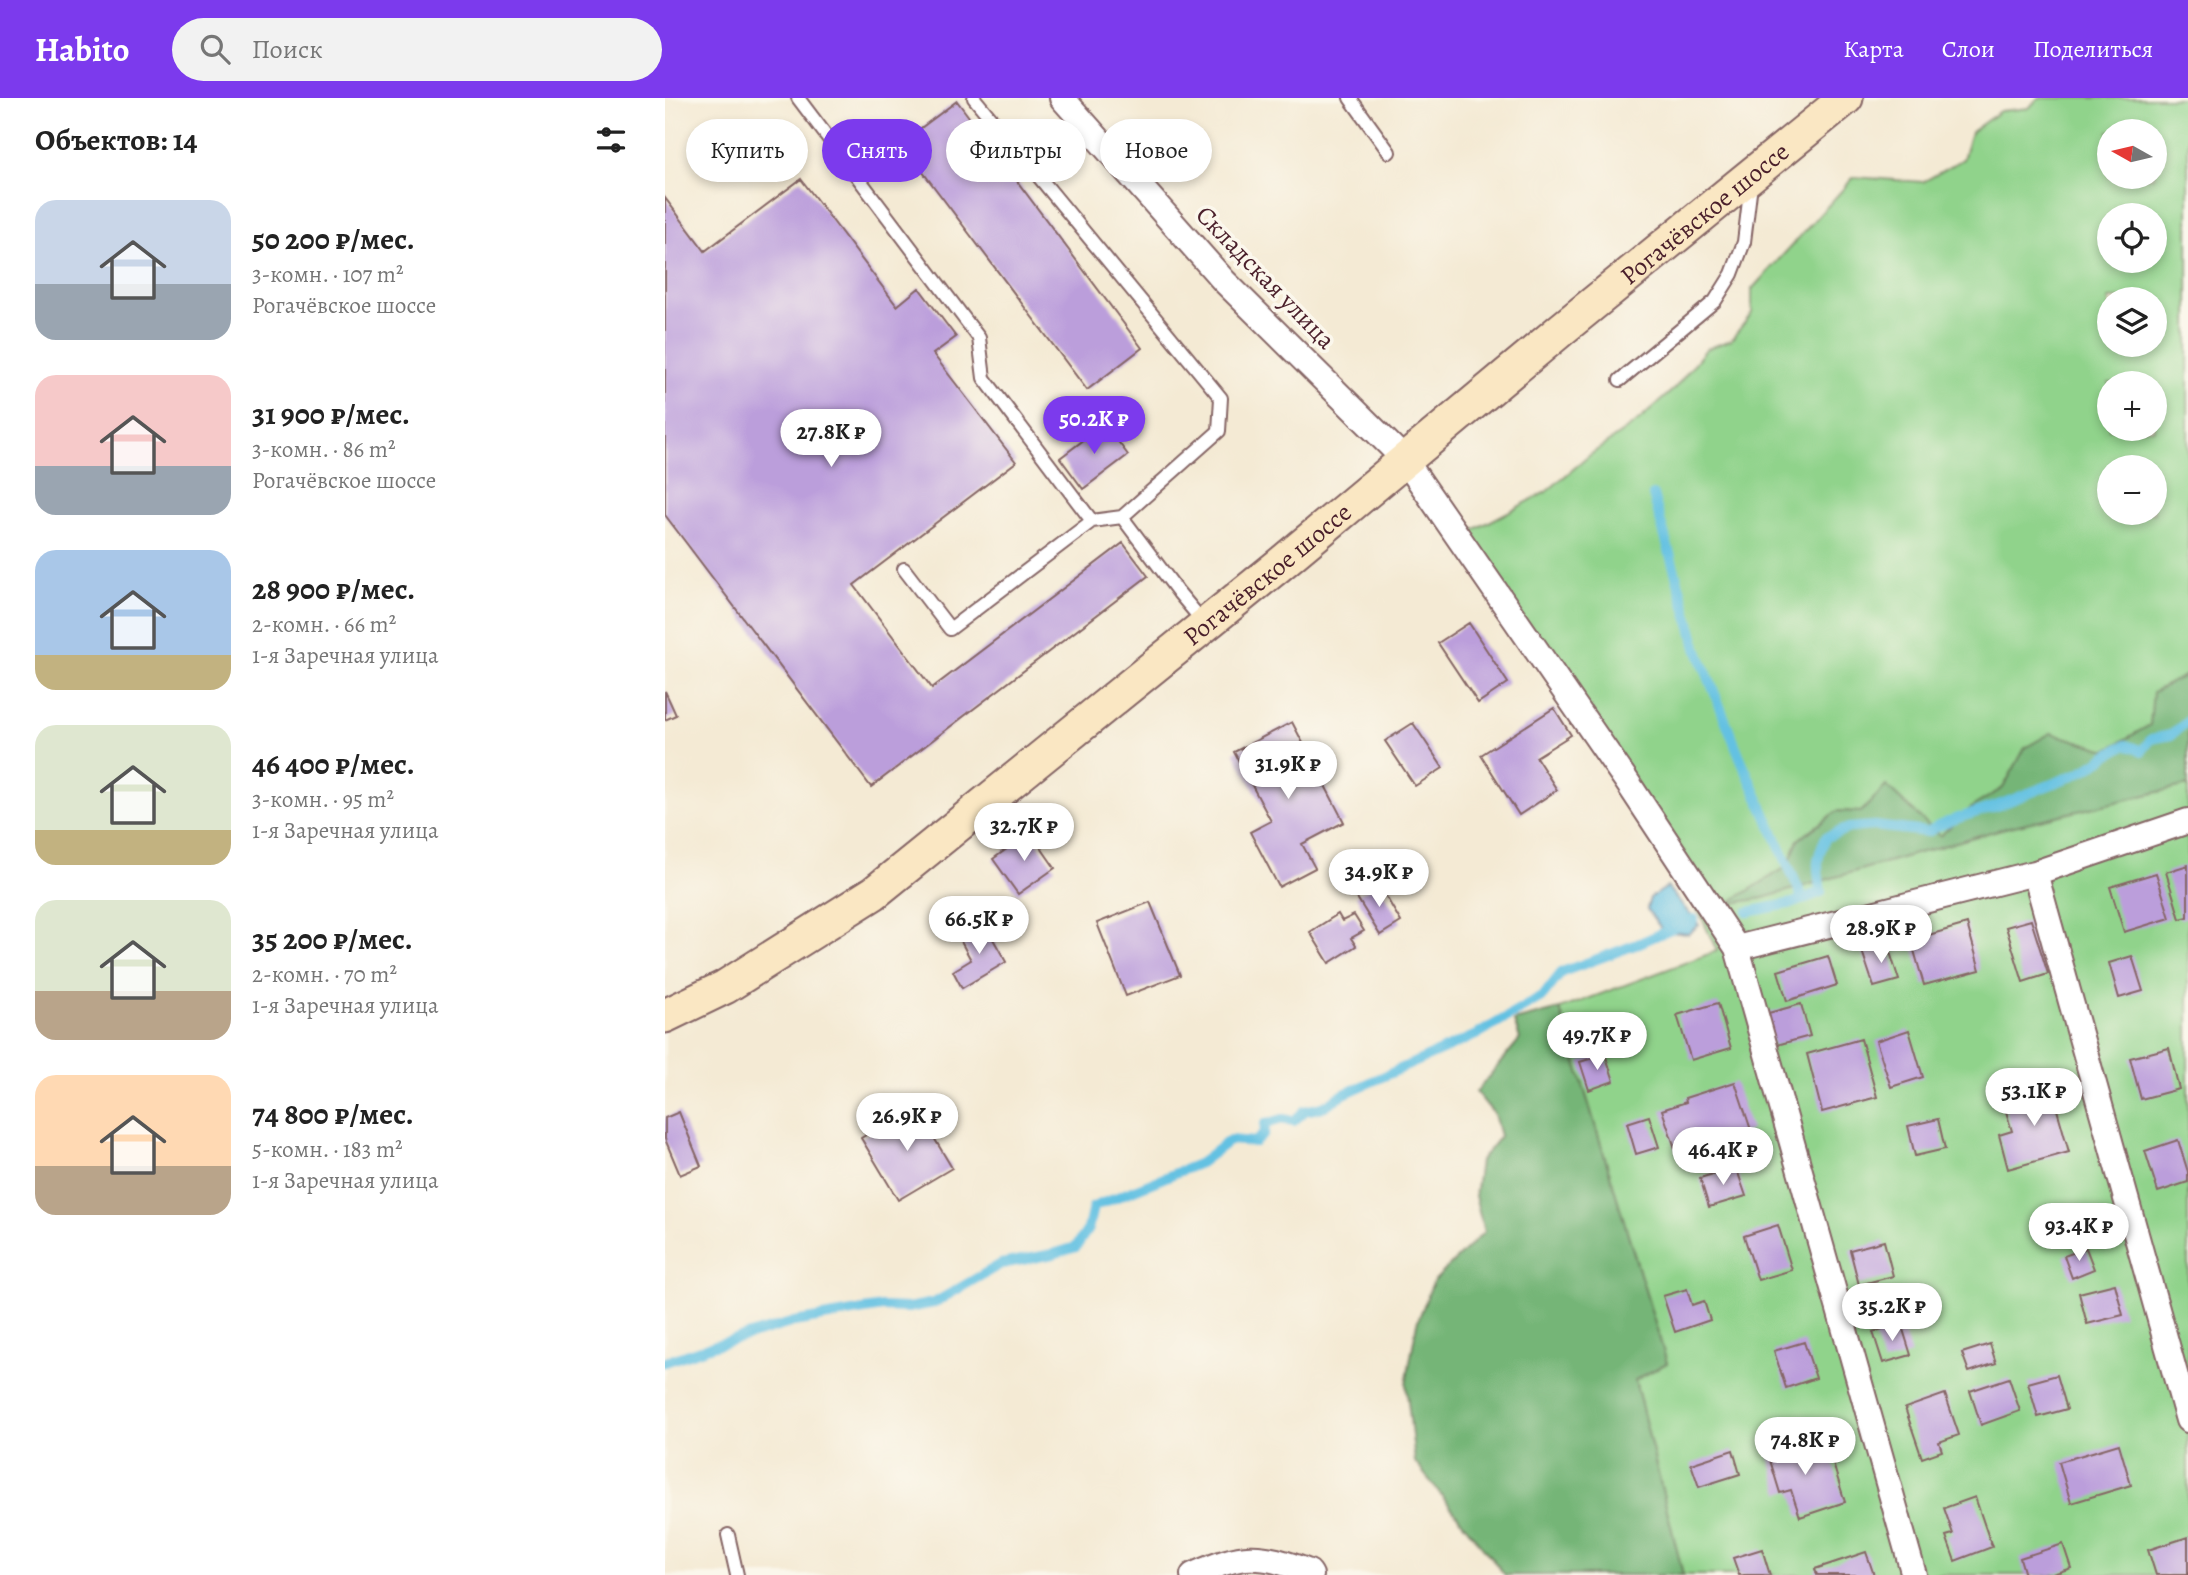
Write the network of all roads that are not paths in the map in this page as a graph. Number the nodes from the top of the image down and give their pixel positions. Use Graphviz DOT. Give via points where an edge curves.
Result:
graph roads {
  1 [pos="798,98"];
  2 [pos="974,98"];
  3 [pos="1062,98"];
  4 [pos="1349,98"];
  5 [pos="1846,98"];
  6 [pos="1389,152"];
  7 [pos="1753,174"];
  8 [pos="1620,380"];
  9 [pos="1405,460"];
  10 [pos="1122,517"];
  11 [pos="1092,521"];
  12 [pos="904,569"];
  13 [pos="1205,625"];
  14 [pos="2188,821"];
  15 [pos="2035,873"];
  16 [pos="1737,948"];
  17 [pos="665,1016"];
  18 [pos="2188,1420"];
  19 [pos="728,1535"];
  20 [pos="737,1575"];
  21 [pos="1193,1575"];
  22 [pos="1311,1575"];
  23 [pos="1914,1575"];
  1 -- 11 [label="lane" via="979,338 984,378"];
  2 -- 10 [label="lane" via="1221,398 1219,431"];
  3 -- 9 [label="street, Складская улица" via="1224,281"];
  4 -- 6 [label="lane"];
  5 -- 7 [label="main road, Рогачёвское шоссе"];
  7 -- 8 [label="lane" via="1744,242 1733,274 1715,301"];
  7 -- 9 [label="main road, Рогачёвское шоссе"];
  9 -- 13 [label="main road, Рогачёвское шоссе"];
  9 -- 16 [label="street, Складская улица"];
  10 -- 11 [label="lane"];
  10 -- 13 [label="lane"];
  11 -- 12 [label="lane" via="950,629"];
  13 -- 17 [label="main road, Рогачёвское шоссе" via="874,893 725,987"];
  14 -- 15 [label="street"];
  15 -- 16 [label="street"];
  15 -- 18 [label="street"];
  16 -- 23 [label="street, Складская улица"];
  19 -- 20 [label="lane"];
  21 -- 22 [label="street" via="1246,1557 1276,1559"];
}
